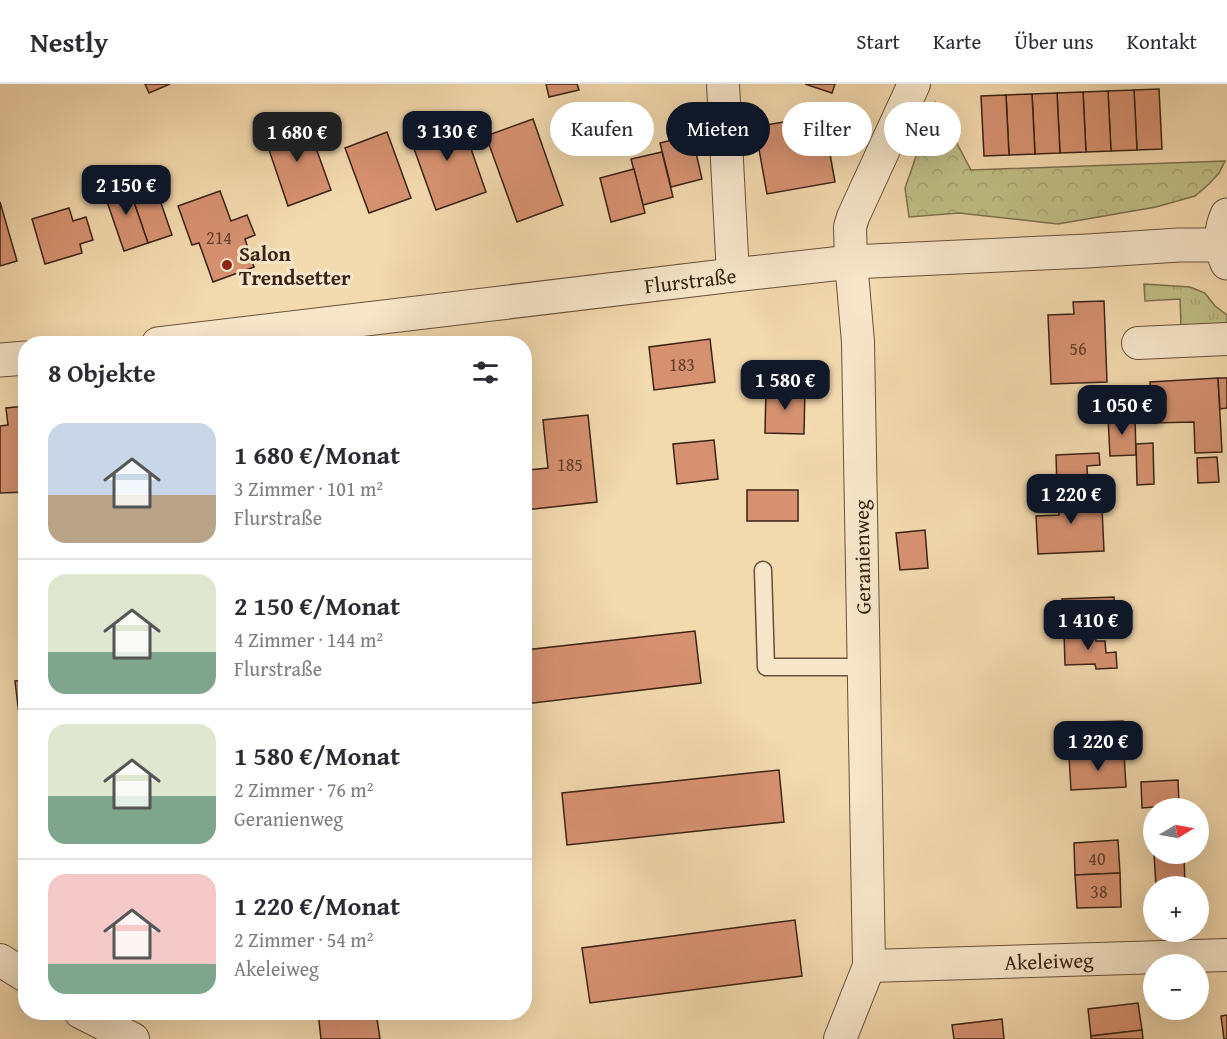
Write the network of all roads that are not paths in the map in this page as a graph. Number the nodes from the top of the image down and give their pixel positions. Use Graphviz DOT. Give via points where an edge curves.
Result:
graph roads {
  1 [pos="723,84"];
  2 [pos="914,84"];
  3 [pos="1225,241"];
  4 [pos="851,262"];
  5 [pos="733,275"];
  6 [pos="225,336"];
  7 [pos="1227,339"];
  8 [pos="1138,343"];
  9 [pos="18,359"];
  10 [pos="0,360"];
  11 [pos="763,570"];
  12 [pos="864,667"];
  13 [pos="1227,955"];
  14 [pos="0,960"];
  15 [pos="869,966"];
  16 [pos="18,971"];
  17 [pos="94,1020"];
  18 [pos="124,1037"];
  19 [pos="840,1039"];
  1 -- 5 [label="street"];
  2 -- 4 [label="street, Geranienweg" via="853,217"];
  3 -- 4 [label="street, Flurstraße"];
  4 -- 5 [label="street, Flurstraße"];
  4 -- 12 [label="street, Geranienweg" via="858,342"];
  5 -- 6 [label="street, Flurstraße"];
  7 -- 8 [label="street"];
  9 -- 10 [label="street"];
  11 -- 12 [label="lane" via="766,667"];
  12 -- 15 [label="street, Geranienweg"];
  13 -- 15 [label="street, Akeleiweg"];
  14 -- 16 [label="street"];
  15 -- 19 [label="street, Geranienweg"];
  17 -- 18 [label="street"];
}
